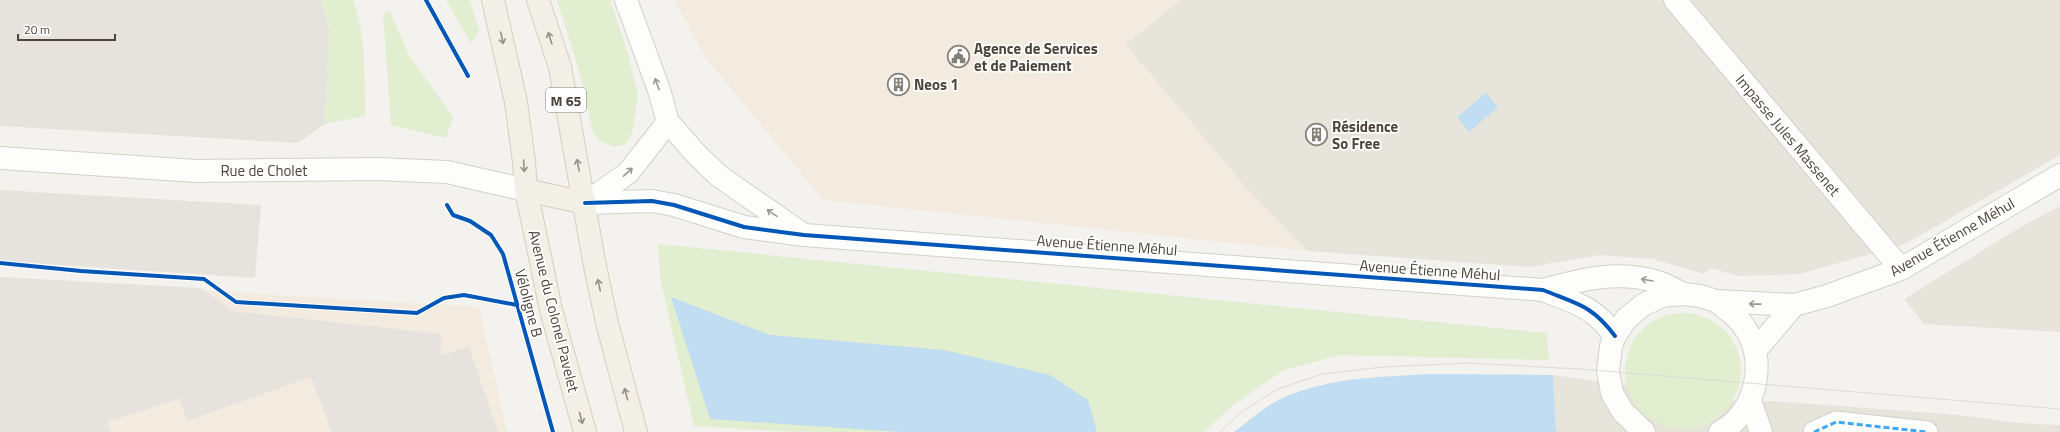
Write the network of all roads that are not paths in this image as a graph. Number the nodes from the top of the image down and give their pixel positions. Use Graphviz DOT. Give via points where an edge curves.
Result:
graph roads {
  1 [pos="493,0"];
  2 [pos="538,0"];
  3 [pos="626,0"];
  4 [pos="1675,0"];
  5 [pos="668,122"];
  6 [pos="0,158"];
  7 [pos="2060,175"];
  8 [pos="526,190"];
  9 [pos="585,203"];
  10 [pos="804,235"];
  11 [pos="1901,269"];
  12 [pos="1543,290"];
  13 [pos="1683,294"];
  14 [pos="1716,301"];
  15 [pos="1794,305"];
  16 [pos="1615,336"];
  17 [pos="1755,351"];
  18 [pos="1750,401"];
  19 [pos="585,432"];
  20 [pos="636,432"];
  21 [pos="1644,432"];
  22 [pos="1720,432"];
  23 [pos="1761,432"];
  24 [pos="1814,432"];
  25 [pos="1927,432"];
  1 -- 8 [label="main road, Avenue du Colonel Pavelet, one-way" via="516,102"];
  9 -- 2 [label="main road, M 65, one-way" via="560,67"];
  5 -- 3 [label="street, one-way"];
  4 -- 11 [label="street, Impasse Jules Massenet"];
  9 -- 5 [label="street, one-way" via="628,173"];
  10 -- 5 [label="street, one-way" via="719,176"];
  6 -- 8 [label="street, Rue de Cholet" via="196,171 378,169 448,172"];
  7 -- 11 [label="street, Avenue Étienne Méhul"];
  8 -- 9 [label="main road"];
  8 -- 19 [label="main road, Avenue du Colonel Pavelet, one-way" via="551,310"];
  9 -- 10 [label="street, Avenue Étienne Méhul" via="652,201 674,205 744,227"];
  20 -- 9 [label="main road, M 65, one-way" via="607,323"];
  10 -- 12 [label="street, Avenue Étienne Méhul"];
  11 -- 15 [label="street, Avenue Étienne Méhul"];
  13 -- 12 [label="street, Avenue Étienne Méhul, one-way" via="1658,282 1628,277 1594,276"];
  12 -- 16 [label="street, Avenue Étienne Méhul" via="1584,305 1604,321"];
  13 -- 14 [label="street, Avenue Étienne Méhul"];
  13 -- 16 [label="street, Avenue Étienne Méhul" via="1662,296 1643,305 1626,319"];
  15 -- 14 [label="street, Avenue Étienne Méhul, one-way"];
  14 -- 17 [label="street, Avenue Étienne Méhul" via="1734,314 1743,325"];
  15 -- 17 [label="street"];
  16 -- 21 [label="street, Avenue Étienne Méhul" via="1608,371 1612,393 1623,412"];
  17 -- 18 [label="street, Avenue Étienne Méhul" via="1756,383"];
  18 -- 22 [label="street, Avenue Étienne Méhul" via="1739,417"];
  18 -- 23 [label="street"];
  24 -- 25 [label="street" via="1836,422"];
}
